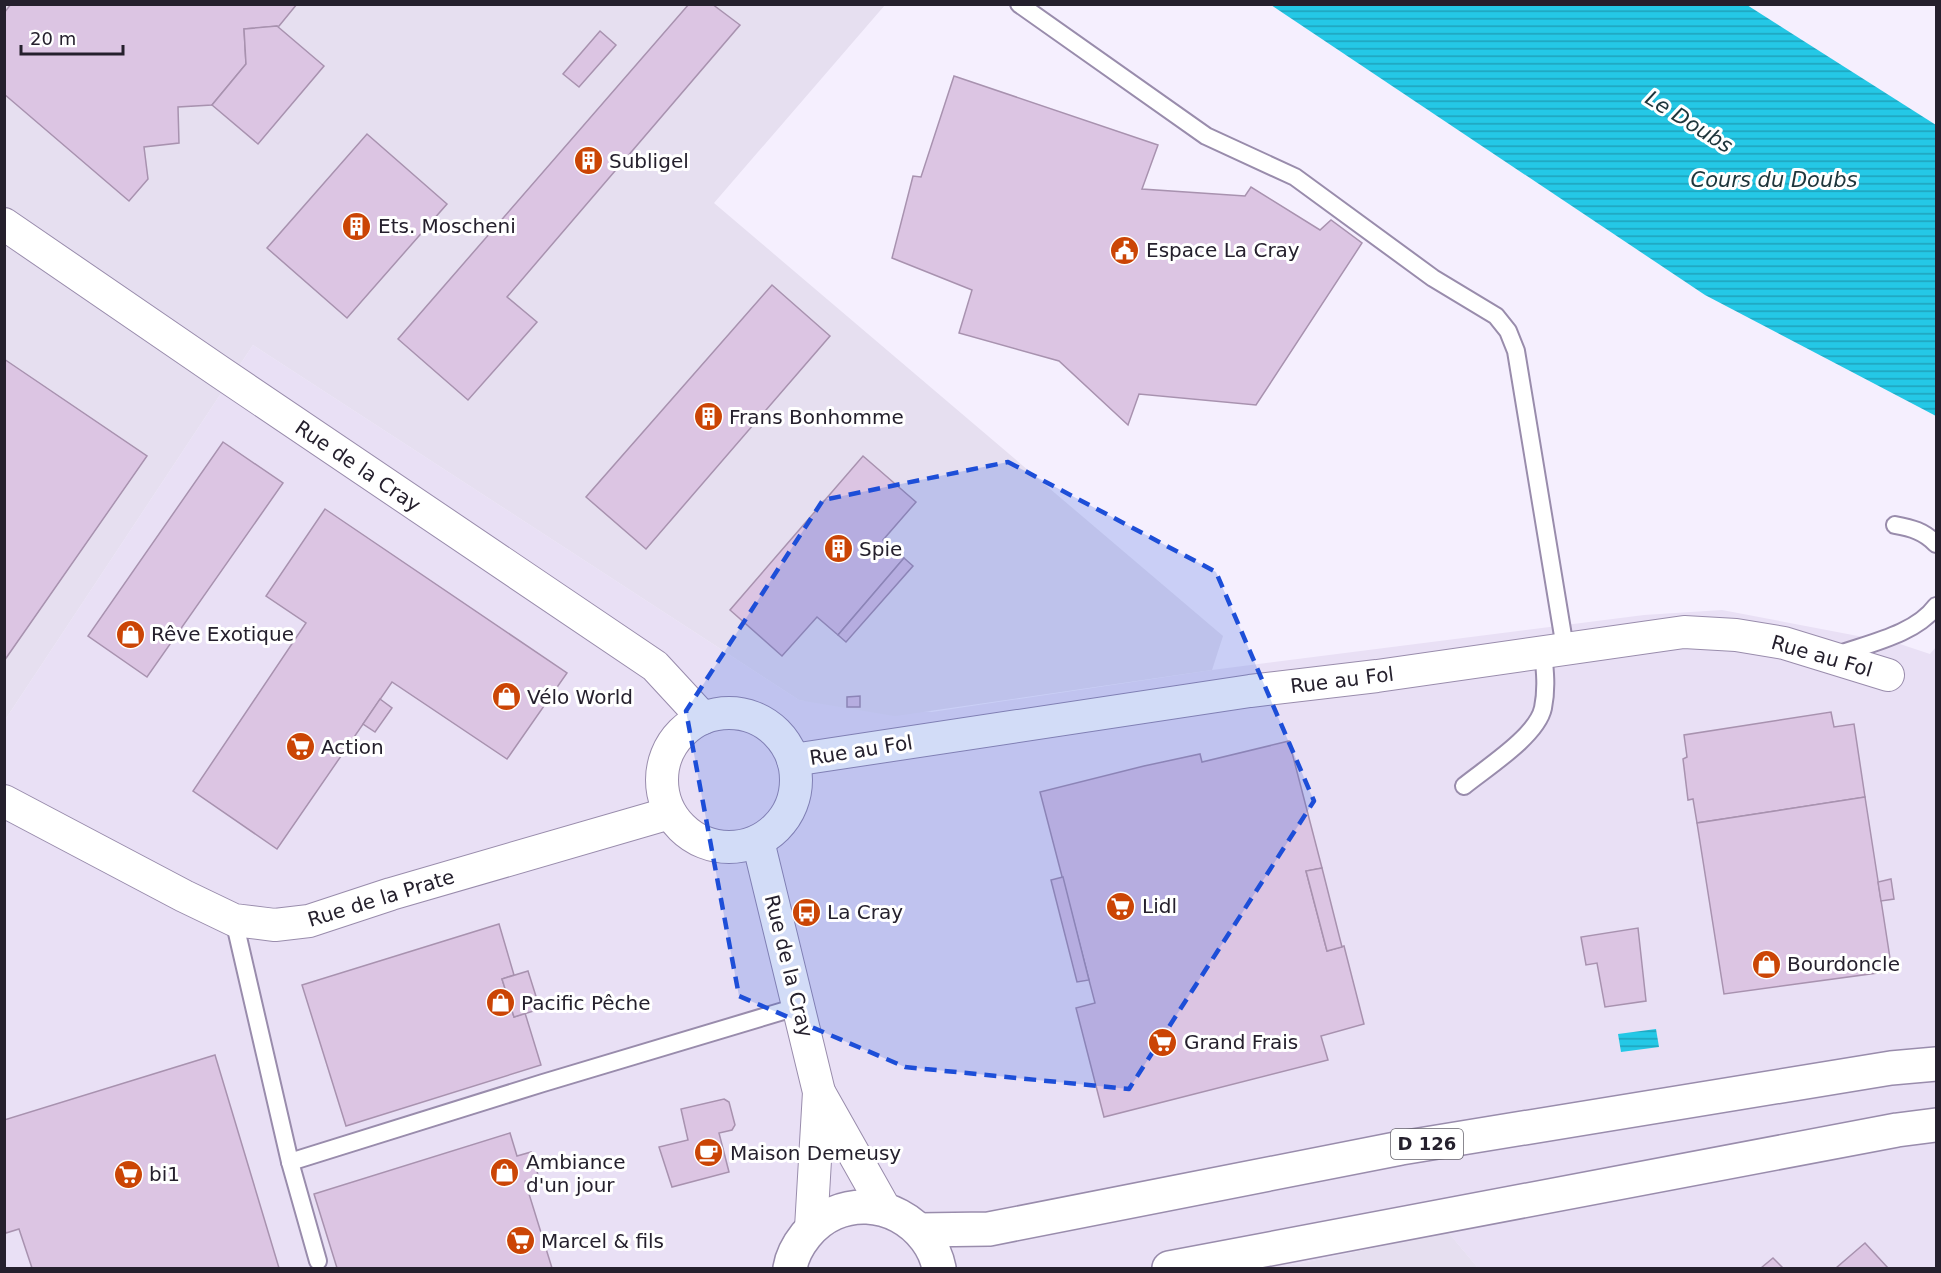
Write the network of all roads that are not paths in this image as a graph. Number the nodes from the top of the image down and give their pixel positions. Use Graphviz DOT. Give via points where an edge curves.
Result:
graph roads {
  1 [pos="1019,4"];
  2 [pos="4,224"];
  3 [pos="1895,525"];
  4 [pos="1936,544"];
  5 [pos="1936,606"];
  6 [pos="1554,650"];
  7 [pos="1830,657"];
  8 [pos="1887,675"];
  9 [pos="703,718"];
  10 [pos="793,760"];
  11 [pos="1464,786"];
  12 [pos="4,801"];
  13 [pos="670,813"];
  14 [pos="758,841"];
  15 [pos="234,920"];
  16 [pos="800,1006"];
  17 [pos="1936,1064"];
  18 [pos="819,1092"];
  19 [pos="1936,1125"];
  20 [pos="290,1162"];
  21 [pos="885,1209"];
  22 [pos="811,1228"];
  23 [pos="919,1230"];
  24 [pos="318,1261"];
  25 [pos="786,1266"];
  26 [pos="939,1269"];
  27 [pos="1169,1269"];
  1 -- 6 [label="lane" via="1206,136 1295,177 1433,278 1496,316 1516,351"];
  2 -- 9 [label="street, Rue de la Cray" via="655,666"];
  3 -- 4 [label="lane" via="1917,530"];
  5 -- 7 [label="lane" via="1930,615 1906,631"];
  6 -- 7 [label="street, Rue au Fol" via="1683,632 1784,643"];
  6 -- 10 [label="street, Rue au Fol"];
  6 -- 11 [label="lane" via="1542,710 1526,736"];
  7 -- 8 [label="street, Rue au Fol"];
  9 -- 10 [label="street" via="725,713 747,715 767,725 783,741"];
  9 -- 13 [label="street" via="684,730 670,748 662,769 662,792"];
  10 -- 14 [label="street" via="794,798 786,816"];
  12 -- 15 [label="street, Rue de la Prate"];
  13 -- 14 [label="street" via="682,829 699,841 719,847 739,847"];
  13 -- 15 [label="street, Rue de la Prate" via="309,921 275,925"];
  14 -- 16 [label="street, Rue de la Cray"];
  15 -- 20 [label="lane"];
  16 -- 18 [label="street, Rue de la Cray"];
  16 -- 20 [label="lane"];
  17 -- 23 [label="main road, D 126" via="1891,1068 1401,1148 989,1229"];
  18 -- 21 [label="street, Rue de la Cray"];
  18 -- 22 [label="street, Rue de la Cray"];
  19 -- 27 [label="main road"];
  20 -- 24 [label="lane"];
  21 -- 22 [label="main road" via="846,1209"];
  21 -- 23 [label="main road"];
  22 -- 25 [label="main road"];
  23 -- 26 [label="main road" via="931,1245"];
}
